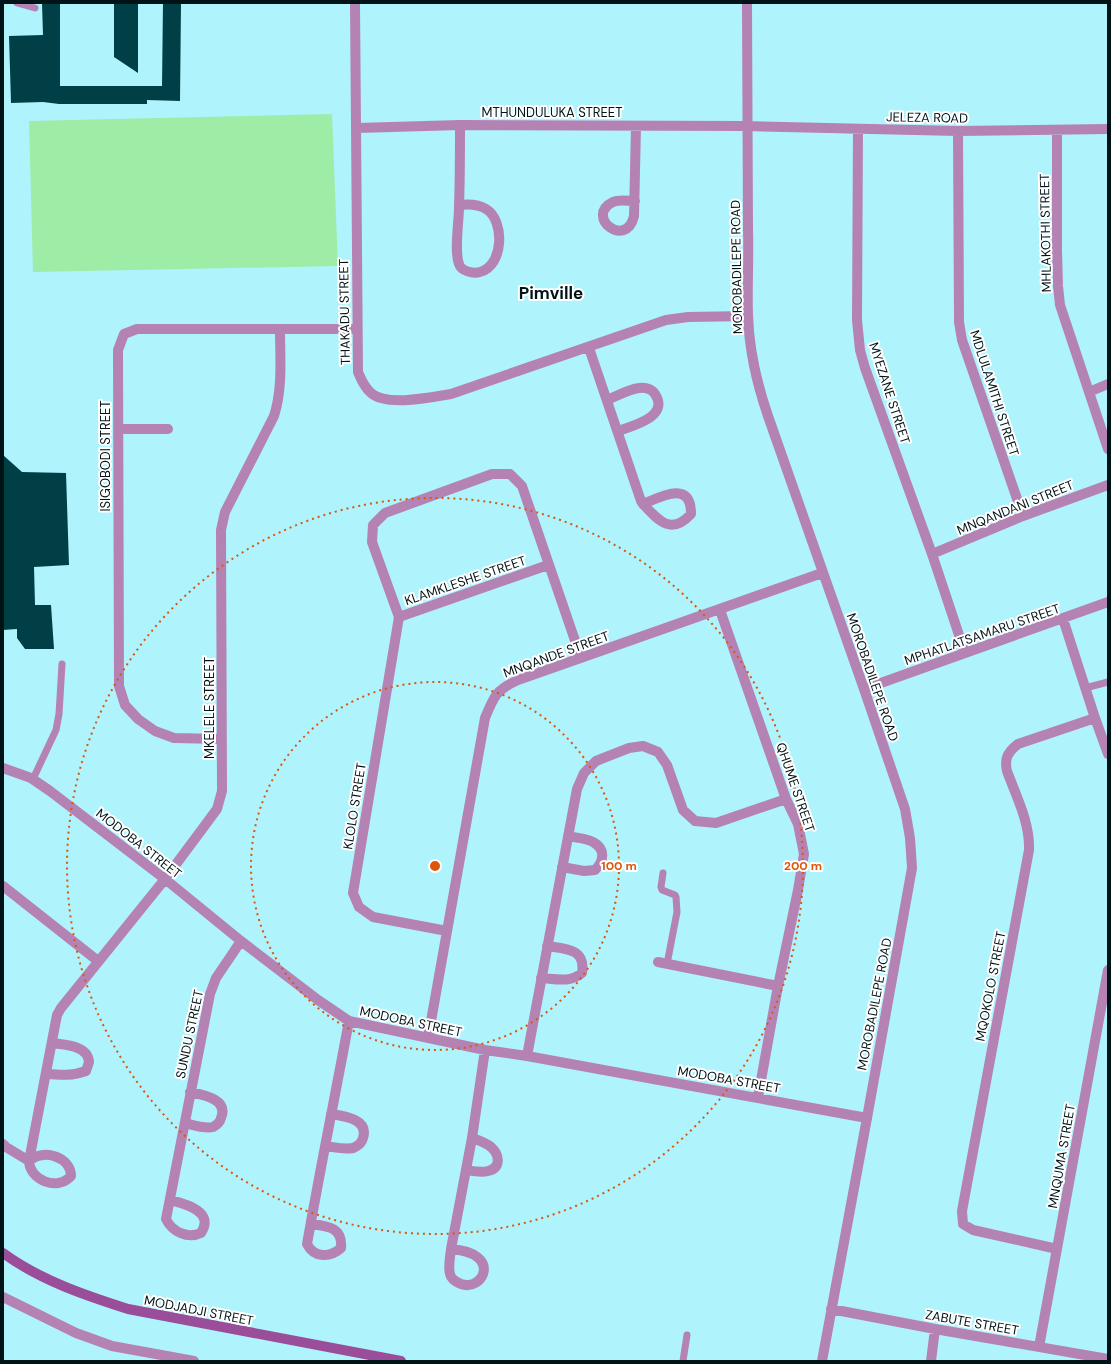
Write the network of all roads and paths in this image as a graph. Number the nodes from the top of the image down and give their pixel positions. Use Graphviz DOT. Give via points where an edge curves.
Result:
graph roads {
  1 [pos="17,3"];
  2 [pos="355,3"];
  3 [pos="747,3"];
  4 [pos="35,8"];
  5 [pos="460,125"];
  6 [pos="636,126"];
  7 [pos="746,126"];
  8 [pos="357,128"];
  9 [pos="858,129"];
  10 [pos="1108,129"];
  11 [pos="1057,130"];
  12 [pos="958,131"];
  13 [pos="635,201"];
  14 [pos="459,205"];
  15 [pos="748,316"];
  16 [pos="280,329"];
  17 [pos="357,329"];
  18 [pos="589,348"];
  19 [pos="1108,384"];
  20 [pos="1089,392"];
  21 [pos="607,400"];
  22 [pos="118,428"];
  23 [pos="168,429"];
  24 [pos="618,431"];
  25 [pos="1108,449"];
  26 [pos="1108,485"];
  27 [pos="643,504"];
  28 [pos="1023,516"];
  29 [pos="932,554"];
  30 [pos="548,564"];
  31 [pos="822,573"];
  32 [pos="1108,602"];
  33 [pos="720,610"];
  34 [pos="399,617"];
  35 [pos="1063,619"];
  36 [pos="966,653"];
  37 [pos="581,658"];
  38 [pos="62,664"];
  39 [pos="1108,682"];
  40 [pos="1085,688"];
  41 [pos="864,689"];
  42 [pos="1095,718"];
  43 [pos="221,739"];
  44 [pos="1108,754"];
  45 [pos="3,768"];
  46 [pos="32,779"];
  47 [pos="786,799"];
  48 [pos="568,836"];
  49 [pos="562,867"];
  50 [pos="663,873"];
  51 [pos="165,879"];
  52 [pos="3,886"];
  53 [pos="447,931"];
  54 [pos="241,941"];
  55 [pos="547,946"];
  56 [pos="98,961"];
  57 [pos="662,963"];
  58 [pos="1108,970"];
  59 [pos="541,978"];
  60 [pos="778,986"];
  61 [pos="350,1021"];
  62 [pos="428,1038"];
  63 [pos="52,1043"];
  64 [pos="485,1050"];
  65 [pos="527,1056"];
  66 [pos="46,1074"];
  67 [pos="190,1092"];
  68 [pos="758,1097"];
  69 [pos="331,1114"];
  70 [pos="867,1118"];
  71 [pos="185,1123"];
  72 [pos="472,1138"];
  73 [pos="3,1144"];
  74 [pos="325,1146"];
  75 [pos="466,1170"];
  76 [pos="170,1200"];
  77 [pos="311,1224"];
  78 [pos="451,1249"];
  79 [pos="1057,1249"];
  80 [pos="3,1253"];
  81 [pos="3,1297"];
  82 [pos="831,1309"];
  83 [pos="935,1329"];
  84 [pos="687,1335"];
  85 [pos="1039,1347"];
  86 [pos="1108,1359"];
  87 [pos="194,1361"];
  88 [pos="401,1361"];
  89 [pos="683,1361"];
  90 [pos="822,1361"];
  91 [pos="931,1361"];
  1 -- 4 [label="lane"];
  2 -- 8 [label="street, THAKADU STREET"];
  3 -- 7 [label="street, MOROBADILEPE ROAD"];
  5 -- 6 [label="street, MTHUNDULUKA STREET"];
  5 -- 8 [label="street, MTHUNDULUKA STREET"];
  5 -- 14 [label="street"];
  6 -- 7 [label="street, MTHUNDULUKA STREET"];
  6 -- 13 [label="street"];
  7 -- 9 [label="street, JELEZA ROAD"];
  7 -- 15 [label="street, MOROBADILEPE ROAD"];
  8 -- 17 [label="street, THAKADU STREET"];
  9 -- 12 [label="street, JELEZA ROAD"];
  9 -- 29 [label="street, MYEZANE STREET" via="857,320 860,350"];
  10 -- 11 [label="street, JELEZA ROAD"];
  11 -- 12 [label="street, JELEZA ROAD"];
  11 -- 20 [label="street, MHLAKOTHI STREET" via="1057,251 1060,299"];
  12 -- 28 [label="street, MDLULAMITHI STREET" via="958,322"];
  14 -- 14 [label="street" via="459,266 478,273 485,270 495,259 498,250 498,229 494,217 486,209 471,204"];
  15 -- 18 [label="street, THAKADU STREET" via="666,320"];
  15 -- 31 [label="street, MOROBADILEPE ROAD" via="752,357 759,390"];
  16 -- 17 [label="street, ISIGOBODI STREET"];
  16 -- 22 [label="street, ISIGOBODI STREET" via="137,329 124,334 118,350"];
  16 -- 43 [label="street, MKELELE STREET" via="278,406 225,512 221,530"];
  17 -- 18 [label="street, THAKADU STREET" via="358,372 363,384 371,393 383,399 398,400 451,394"];
  18 -- 21 [label="street"];
  19 -- 20 [label="street"];
  20 -- 25 [label="street, MHLAKOTHI STREET"];
  21 -- 24 [label="street"];
  21 -- 24 [label="street" via="638,388 647,388 657,398 658,407 654,415"];
  22 -- 23 [label="street"];
  22 -- 43 [label="street, ISIGOBODI STREET" via="118,686 125,705 138,719 155,731 174,738"];
  24 -- 27 [label="street"];
  26 -- 28 [label="street, MNQANDANI STREET"];
  28 -- 29 [label="street, MNQANDANI STREET"];
  29 -- 36 [label="street, MYEZANE STREET"];
  30 -- 34 [label="street, KLAMKLESHE STREET"];
  30 -- 34 [label="street, KLAMKLESHE STREET" via="522,486 510,474 492,474 385,513 373,525 372,542"];
  30 -- 37 [label="street, KLAMKLESHE STREET"];
  31 -- 33 [label="street, MNQANDE STREET"];
  31 -- 41 [label="street, MOROBADILEPE ROAD"];
  32 -- 35 [label="street, MPHATLATSAMARU STREET"];
  33 -- 37 [label="street, MNQANDE STREET"];
  33 -- 47 [label="street, QHUME STREET"];
  34 -- 53 [label="street, KLOLO STREET" via="353,893 359,907 372,917"];
  35 -- 36 [label="street, MPHATLATSAMARU STREET"];
  35 -- 40 [label="street"];
  36 -- 41 [label="street, MPHATLATSAMARU STREET"];
  37 -- 53 [label="street, MNQANDE STREET" via="518,680 504,687 493,699 485,718"];
  38 -- 46 [label="lane" via="56,730"];
  39 -- 40 [label="lane"];
  40 -- 42 [label="street"];
  41 -- 70 [label="street, MOROBADILEPE ROAD" via="905,809 912,868"];
  42 -- 44 [label="street"];
  42 -- 79 [label="street, MQOKOLO STREET" via="1018,744 1011,749 1005,763 1026,821 1029,850 962,1211 963,1224 973,1230"];
  43 -- 51 [label="street, MKELELE STREET" via="222,791 217,809"];
  45 -- 46 [label="street, MODOBA STREET"];
  46 -- 51 [label="street, MODOBA STREET"];
  47 -- 48 [label="street" via="716,823 695,820 683,810 668,765 658,752 643,746 629,748 596,761 584,773 577,789"];
  47 -- 60 [label="street, QHUME STREET" via="798,824 804,854"];
  48 -- 49 [label="street"];
  48 -- 49 [label="street" via="592,841 599,846 603,854 601,864 595,870"];
  49 -- 55 [label="street"];
  50 -- 57 [label="lane" via="660,887 675,895 678,909"];
  51 -- 54 [label="street, MODOBA STREET"];
  51 -- 56 [label="street, MKELELE STREET"];
  52 -- 56 [label="street"];
  53 -- 62 [label="street, MNQANDE STREET"];
  54 -- 61 [label="street, MODOBA STREET" via="318,1000"];
  54 -- 67 [label="street, SUNDU STREET" via="213,985"];
  55 -- 59 [label="street"];
  55 -- 59 [label="street" via="572,950 580,956 583,964 582,973 565,980"];
  56 -- 63 [label="street, MKELELE STREET" via="61,1008 55,1022"];
  57 -- 60 [label="street"];
  58 -- 79 [label="street, MNQUMA STREET"];
  59 -- 65 [label="street"];
  60 -- 68 [label="street, QHUME STREET"];
  61 -- 62 [label="street, MODOBA STREET"];
  61 -- 69 [label="street"];
  62 -- 64 [label="street, MODOBA STREET"];
  63 -- 66 [label="street, MKELELE STREET"];
  63 -- 66 [label="street" via="80,1049 86,1054 89,1062 86,1071 79,1074"];
  64 -- 65 [label="street, MODOBA STREET"];
  64 -- 72 [label="street"];
  65 -- 68 [label="street, MODOBA STREET"];
  66 -- 73 [label="street, MKELELE STREET" via="30,1160"];
  67 -- 71 [label="street, SUNDU STREET"];
  67 -- 71 [label="street, SUNDU STREET" via="217,1101 222,1107 222,1115 219,1123 212,1127"];
  68 -- 70 [label="street, MODOBA STREET"];
  69 -- 74 [label="street"];
  69 -- 74 [label="street" via="358,1121 364,1130 364,1136 360,1144 354,1148"];
  70 -- 82 [label="street, MOROBADILEPE ROAD"];
  71 -- 76 [label="street, SUNDU STREET"];
  72 -- 75 [label="street"];
  72 -- 75 [label="street" via="491,1147 498,1159 497,1165 487,1172"];
  74 -- 77 [label="street"];
  75 -- 78 [label="street"];
  79 -- 85 [label="street, MNQUMA STREET"];
  80 -- 88 [label="street, MODJADJI STREET" via="52,1281 128,1309"];
  81 -- 87 [label="street" via="76,1333 112,1346"];
  82 -- 83 [label="street, ZABUTE STREET"];
  82 -- 90 [label="street, MOROBADILEPE ROAD"];
  83 -- 85 [label="street, ZABUTE STREET"];
  83 -- 91 [label="street"];
  84 -- 89 [label="lane"];
  85 -- 86 [label="street, ZABUTE STREET"];
}
